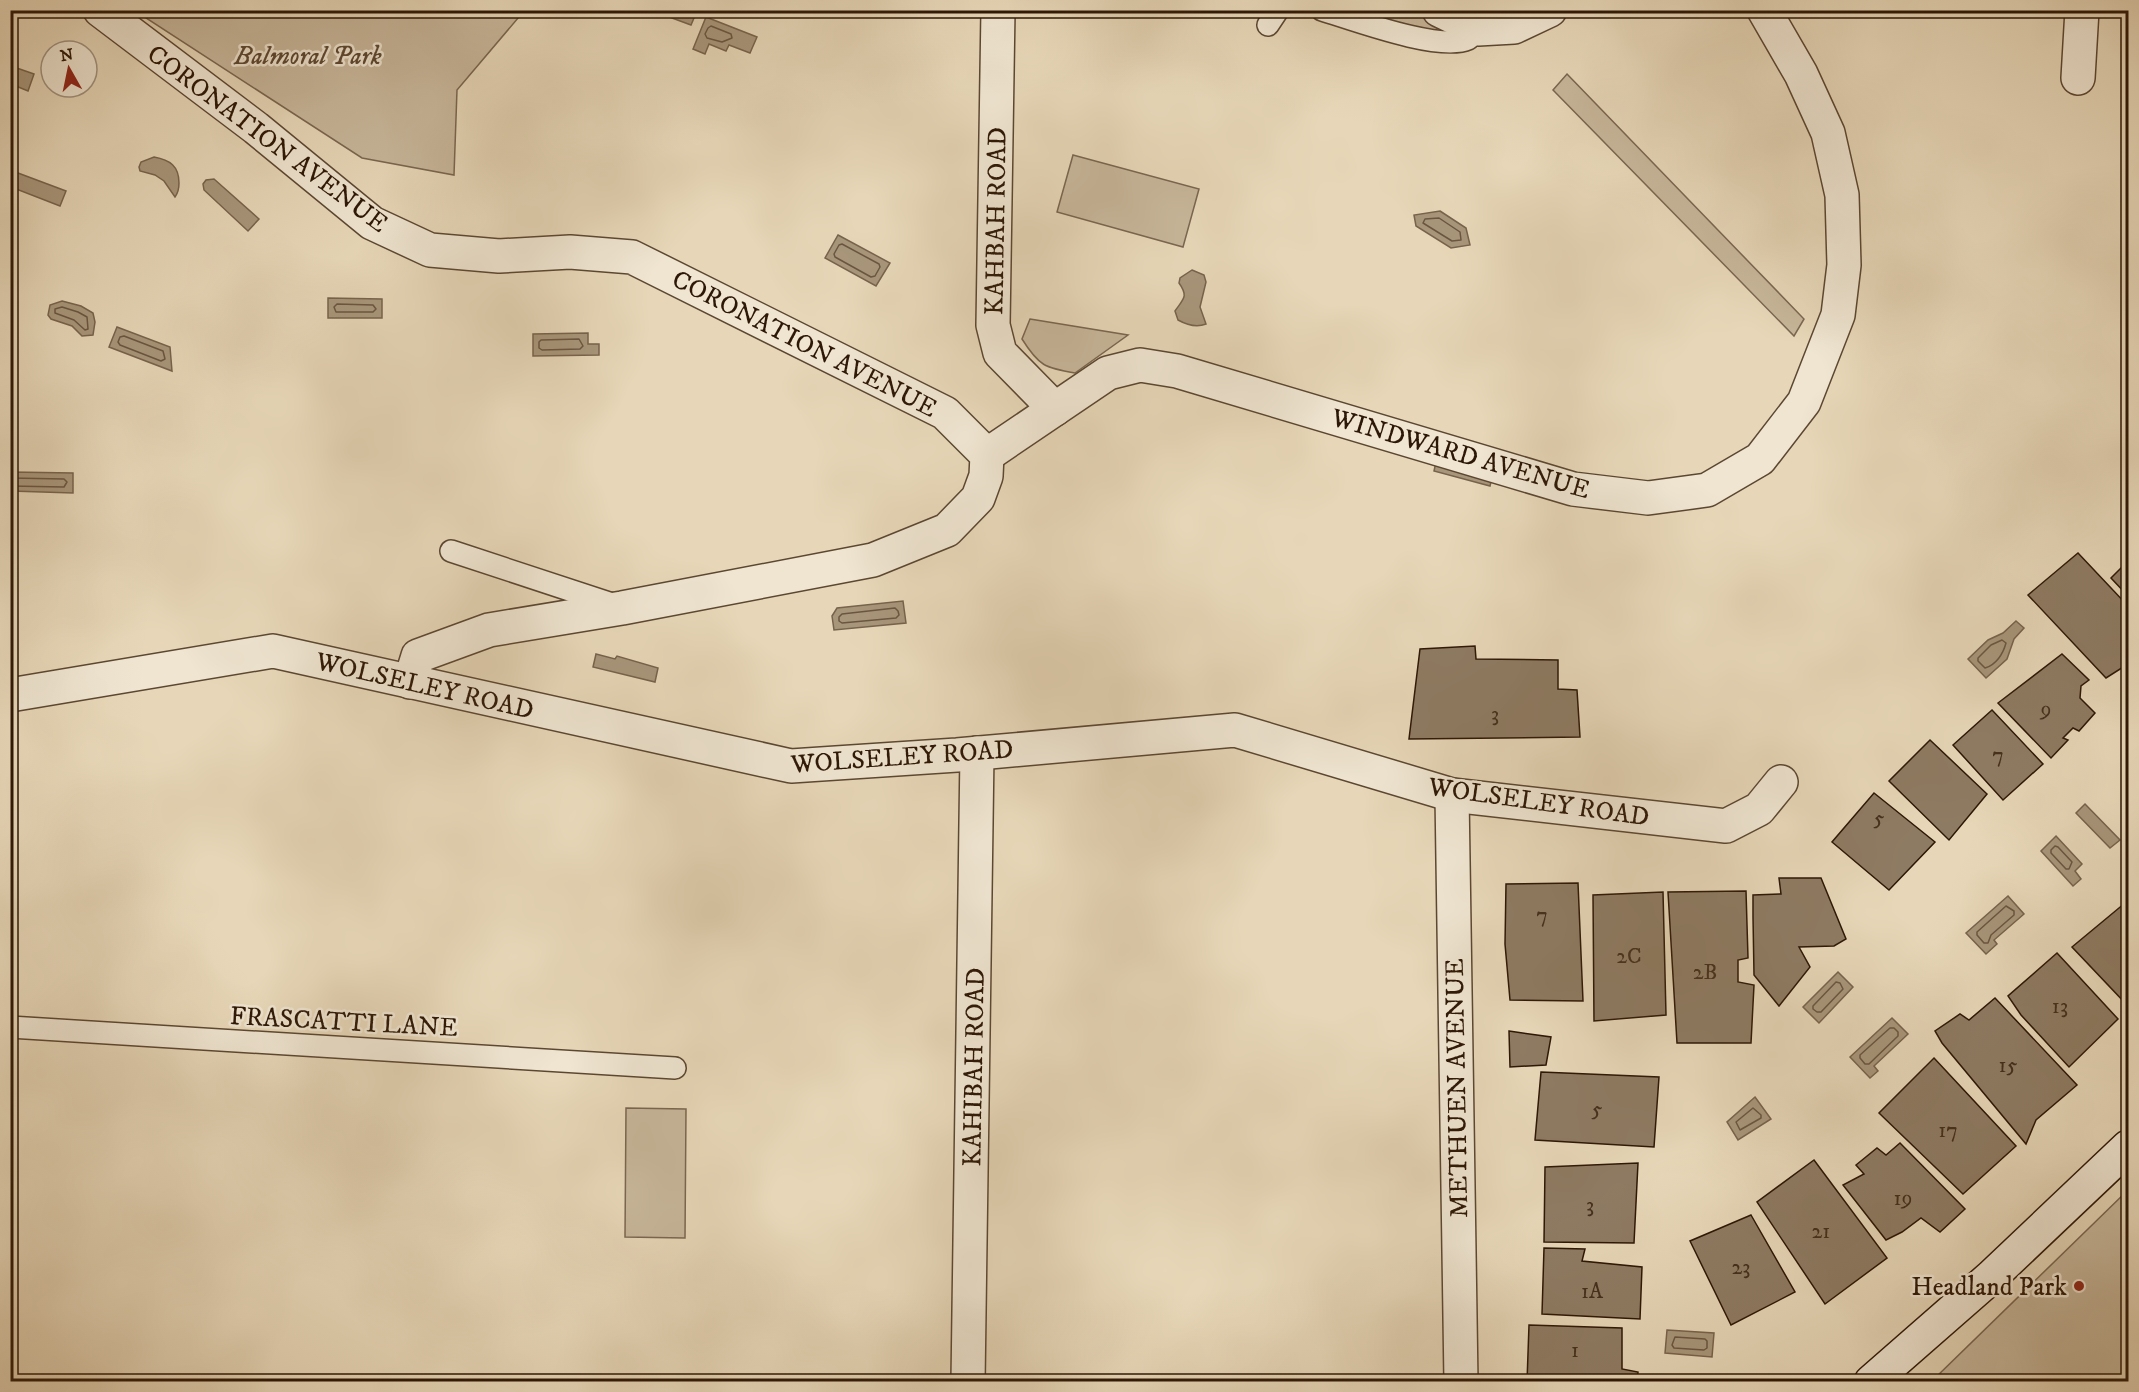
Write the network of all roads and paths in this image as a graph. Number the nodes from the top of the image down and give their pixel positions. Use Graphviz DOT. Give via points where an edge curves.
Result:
graph roads {
  1 [pos="100,10"];
  2 [pos="998,10"];
  3 [pos="1322,10"];
  4 [pos="1439,10"];
  5 [pos="1550,10"];
  6 [pos="1764,10"];
  7 [pos="2082,10"];
  8 [pos="1478,29"];
  9 [pos="2078,78"];
  10 [pos="1055,409"];
  11 [pos="987,455"];
  12 [pos="451,551"];
  13 [pos="622,608"];
  14 [pos="410,682"];
  15 [pos="10,695"];
  16 [pos="977,753"];
  17 [pos="1781,782"];
  18 [pos="1452,795"];
  19 [pos="10,1027"];
  20 [pos="675,1068"];
  21 [pos="2128,1147"];
  22 [pos="968,1382"];
  23 [pos="1461,1382"];
  24 [pos="1871,1382"];
  1 -- 11 [label="street, CORONATION AVENUE" via="256,128 372,223 430,250 499,256 570,252 632,257 945,413"];
  2 -- 10 [label="street, KAHBAH ROAD" via="993,325 1000,353"];
  3 -- 8 [label="lane" via="1427,40 1469,39"];
  4 -- 8 [label="street"];
  5 -- 8 [label="street" via="1514,27"];
  6 -- 10 [label="street, WINDWARD AVENUE" via="1801,74 1828,132 1842,195 1844,265 1838,315 1804,402 1760,459 1707,490 1648,498 1573,489 1177,371 1140,365 1108,373"];
  7 -- 9 [label="street"];
  10 -- 11 [label="street, WINDWARD AVENUE"];
  11 -- 13 [label="street" via="986,476 978,498 946,530 873,560"];
  12 -- 13 [label="lane"];
  13 -- 14 [label="street" via="489,630 418,656"];
  14 -- 15 [label="street, WOLSELEY ROAD" via="273,651"];
  14 -- 16 [label="street, WOLSELEY ROAD" via="791,766"];
  16 -- 18 [label="street, WOLSELEY ROAD" via="1235,730"];
  16 -- 22 [label="street, KAHIBAH ROAD"];
  17 -- 18 [label="street, WOLSELEY ROAD" via="1760,809 1726,826"];
  18 -- 23 [label="street, METHUEN AVENUE"];
  19 -- 20 [label="lane, FRASCATTI LANE"];
  21 -- 24 [label="street" via="1991,1277"];
}
